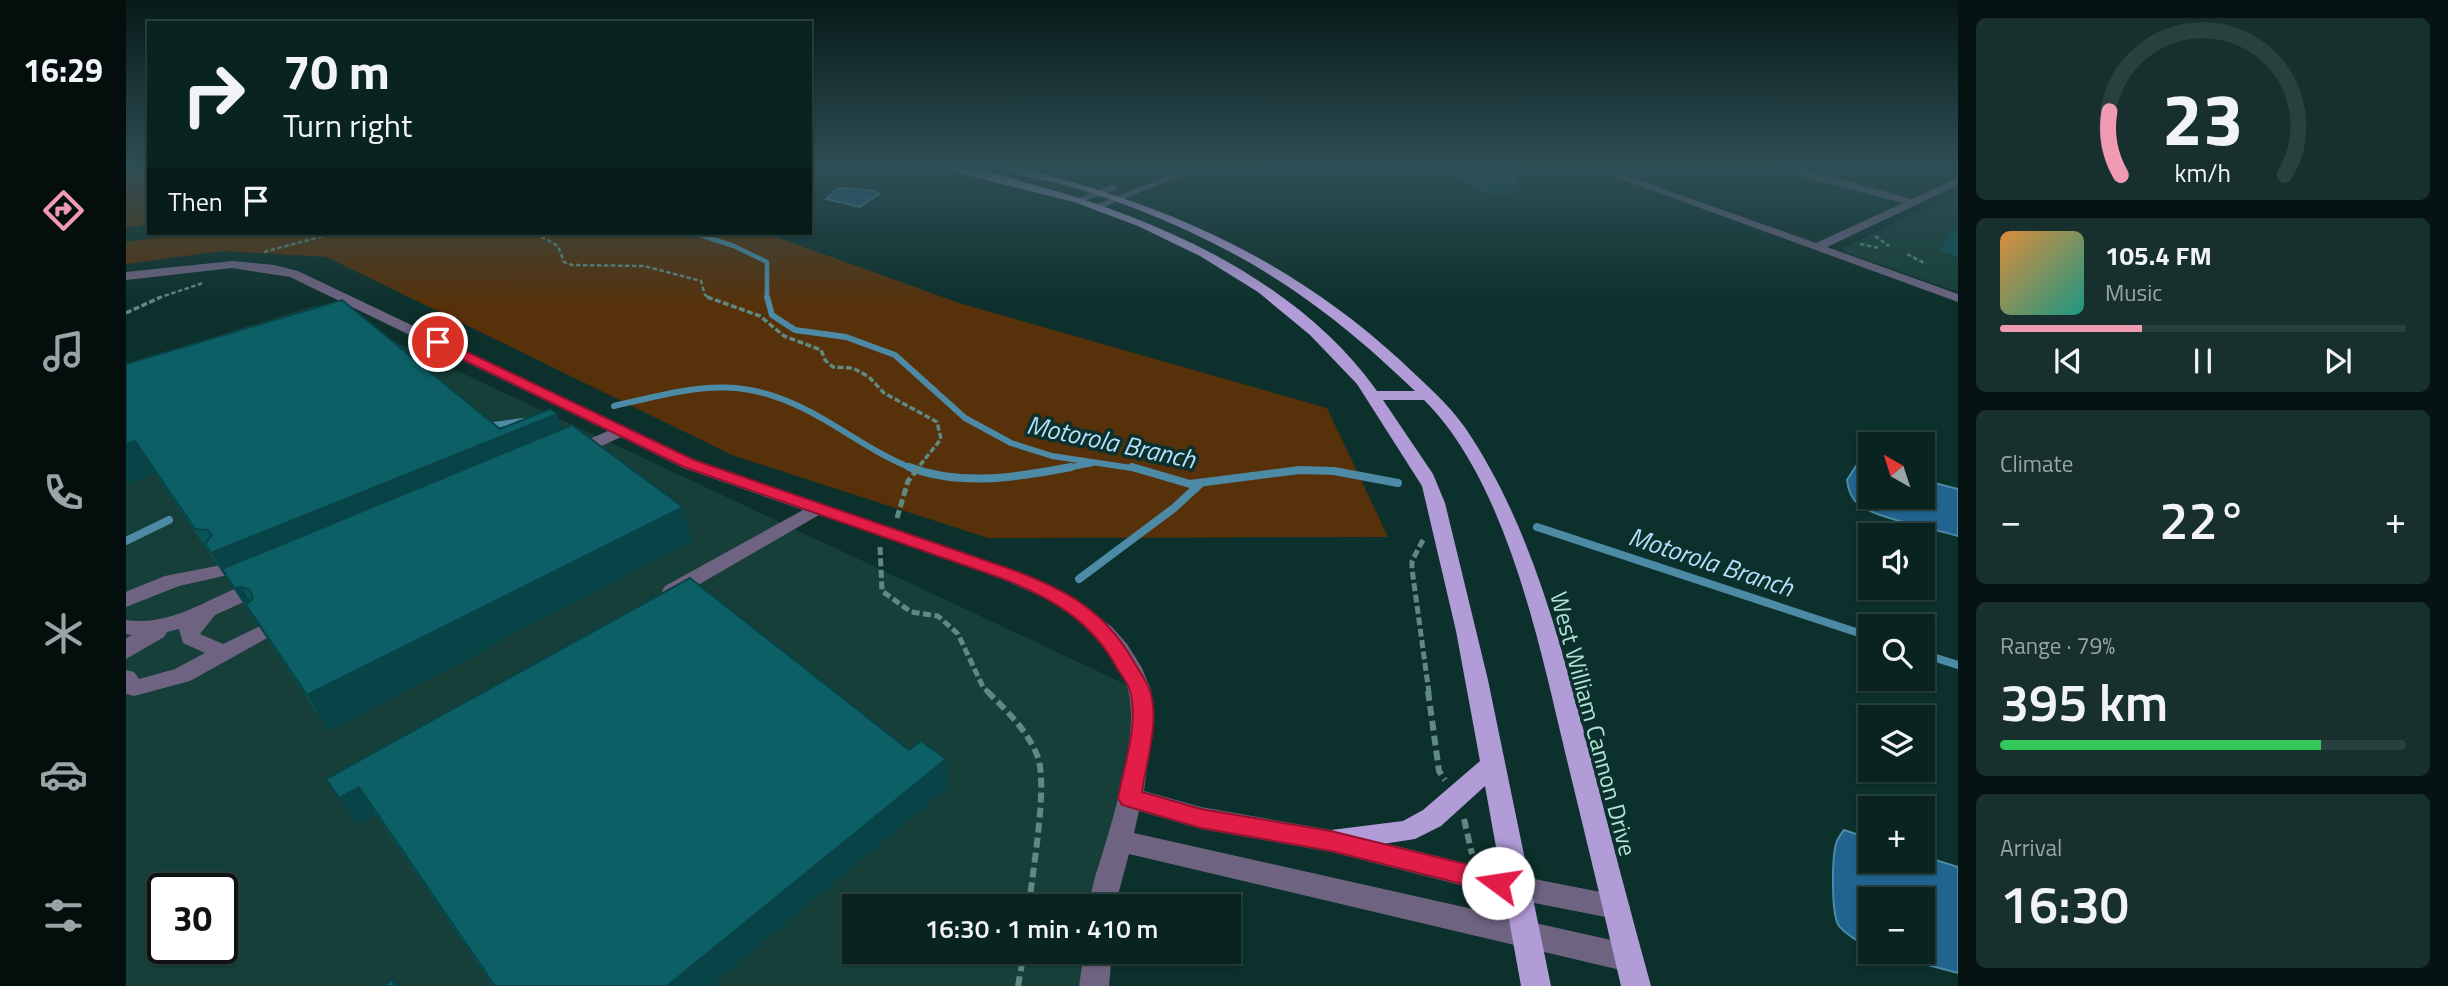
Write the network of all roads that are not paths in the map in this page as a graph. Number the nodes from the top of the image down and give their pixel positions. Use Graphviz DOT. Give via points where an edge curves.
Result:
graph roads {
  1 [pos="1128,214"];
  2 [pos="1160,214"];
  3 [pos="1725,214"];
  4 [pos="1887,214"];
  5 [pos="1817,247"];
  6 [pos="126,276"];
  7 [pos="1958,298"];
  8 [pos="360,305"];
  9 [pos="339,312"];
  10 [pos="1427,395"];
  11 [pos="1375,396"];
  12 [pos="622,431"];
  13 [pos="558,459"];
  14 [pos="819,508"];
  15 [pos="221,571"];
  16 [pos="277,579"];
  17 [pos="126,600"];
  18 [pos="649,604"];
  19 [pos="213,607"];
  20 [pos="182,620"];
  21 [pos="126,627"];
  22 [pos="262,632"];
  23 [pos="126,651"];
  24 [pos="223,652"];
  25 [pos="126,678"];
  26 [pos="1493,764"];
  27 [pos="1130,798"];
  28 [pos="1120,841"];
  29 [pos="1331,841"];
  30 [pos="1519,888"];
  31 [pos="1105,894"];
  32 [pos="1616,907"];
  33 [pos="1528,935"];
  34 [pos="1629,958"];
  35 [pos="1097,964"];
  36 [pos="1094,986"];
  37 [pos="1535,986"];
  38 [pos="1636,986"];
  1 -- 11 [label="main road, West William Cannon Drive" via="1264,289 1324,338"];
  2 -- 10 [label="main road, West William Cannon Drive" via="1206,232 1296,281 1372,339"];
  3 -- 5 [label="street"];
  4 -- 5 [label="street"];
  5 -- 7 [label="street"];
  6 -- 8 [label="street" via="217,265 267,267 294,274"];
  8 -- 9 [label="street"];
  8 -- 12 [label="street"];
  10 -- 11 [label="main road"];
  10 -- 32 [label="main road, West William Cannon Drive" via="1459,429 1491,489 1545,623"];
  11 -- 26 [label="main road, West William Cannon Drive" via="1430,485 1471,646"];
  12 -- 13 [label="street"];
  12 -- 14 [label="street" via="689,464"];
  14 -- 18 [label="street"];
  14 -- 27 [label="street" via="1040,586 1079,608 1113,643 1140,691 1142,723"];
  15 -- 17 [label="street" via="192,575"];
  16 -- 19 [label="street"];
  19 -- 20 [label="street"];
  19 -- 24 [label="street" via="189,631 190,638"];
  20 -- 21 [label="street" via="141,631"];
  20 -- 23 [label="street"];
  22 -- 24 [label="street"];
  24 -- 25 [label="street" via="183,675 146,685 134,688"];
  26 -- 29 [label="main road" via="1432,818 1406,831"];
  26 -- 30 [label="main road, West William Cannon Drive"];
  27 -- 28 [label="street"];
  27 -- 29 [label="street" via="1201,818"];
  28 -- 31 [label="street"];
  28 -- 33 [label="street"];
  29 -- 30 [label="street"];
  30 -- 32 [label="street"];
  30 -- 33 [label="main road, West William Cannon Drive"];
  32 -- 34 [label="main road, West William Cannon Drive"];
  33 -- 34 [label="street"];
  33 -- 37 [label="main road, West William Cannon Drive"];
  34 -- 38 [label="main road, West William Cannon Drive"];
  35 -- 36 [label="street"];
}
